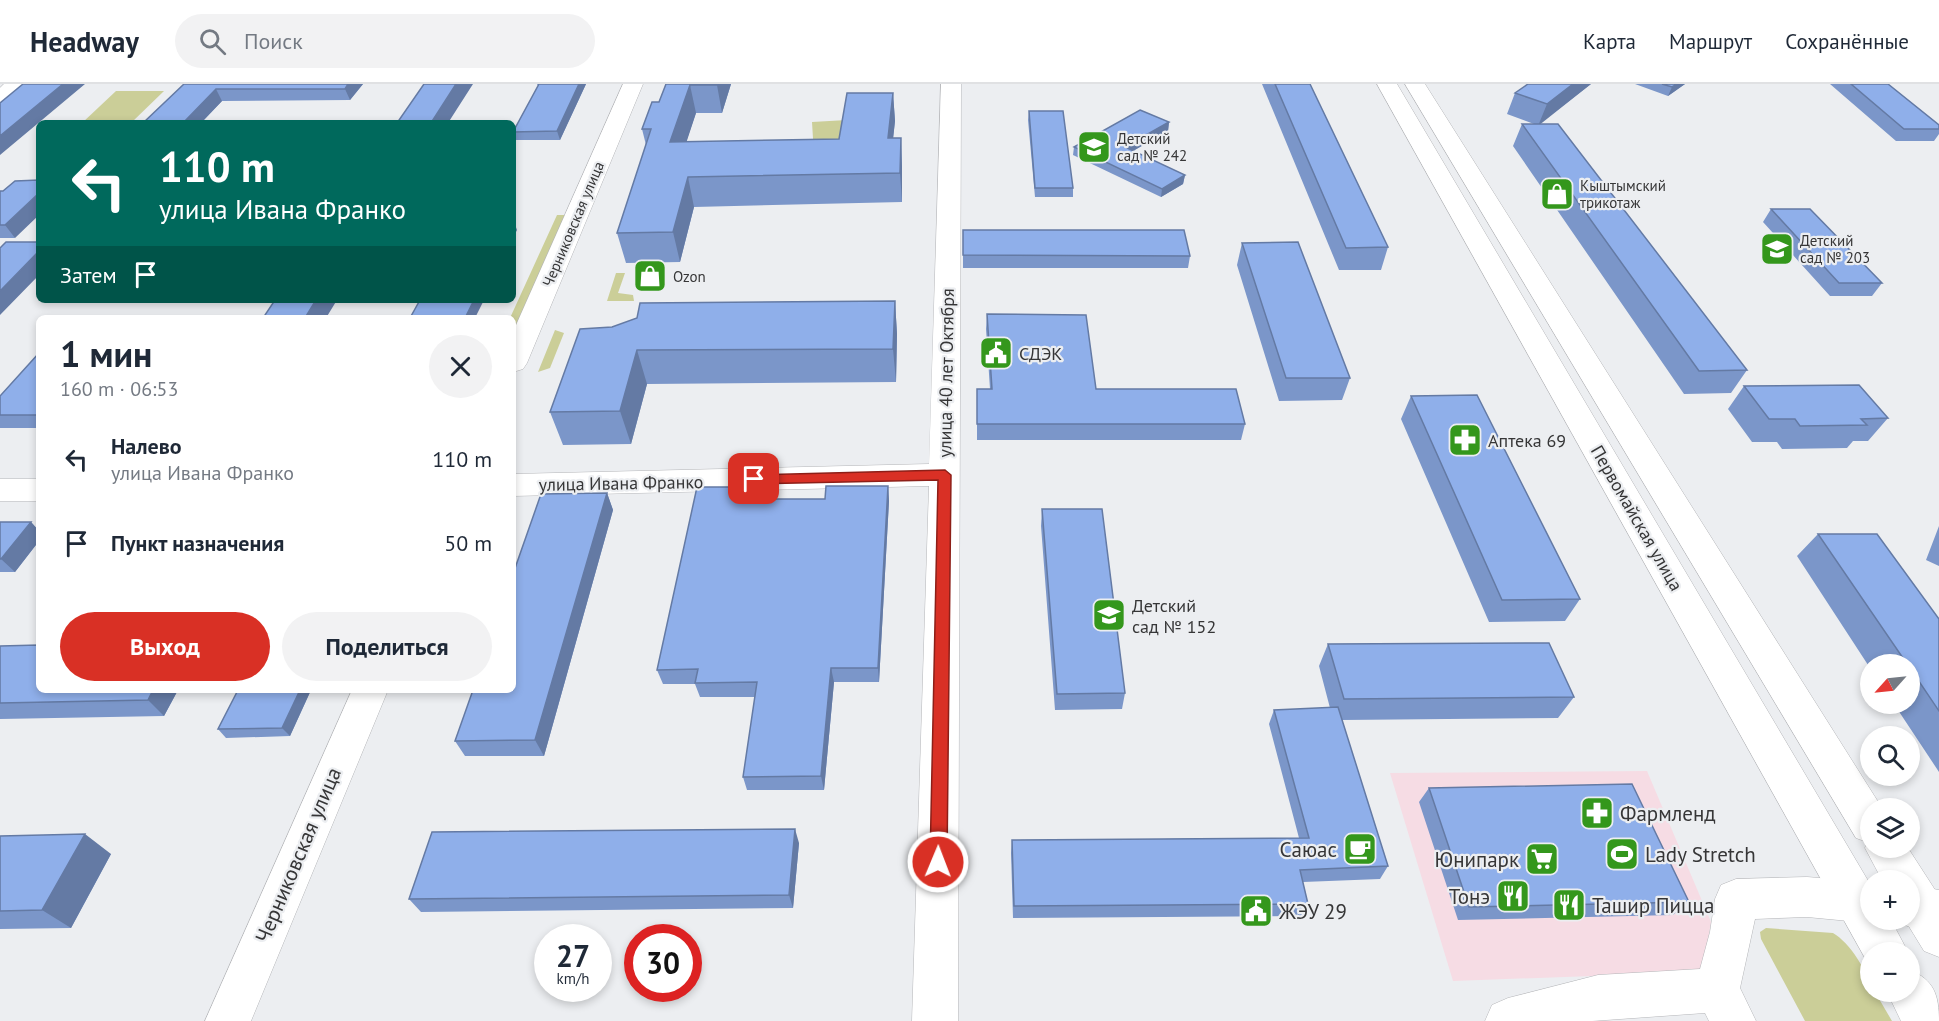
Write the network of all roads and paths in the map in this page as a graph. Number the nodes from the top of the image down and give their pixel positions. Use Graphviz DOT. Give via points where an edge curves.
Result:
graph roads {
  1 [pos="17,84"];
  2 [pos="633,84"];
  3 [pos="951,84"];
  4 [pos="1387,84"];
  5 [pos="1415,84"];
  6 [pos="0,98"];
  7 [pos="516,356"];
  8 [pos="945,475"];
  9 [pos="516,485"];
  10 [pos="0,490"];
  11 [pos="36,490"];
  12 [pos="369,693"];
  13 [pos="1860,809"];
  14 [pos="1860,895"];
  15 [pos="1860,902"];
  16 [pos="1915,1002"];
  17 [pos="1725,1005"];
  18 [pos="228,1021"];
  19 [pos="936,1021"];
  20 [pos="1508,1021"];
  21 [pos="1926,1021"];
  1 -- 6 [label="street"];
  2 -- 7 [label="street, Черниковская улица"];
  3 -- 8 [label="street, улица 40 лет Октября"];
  4 -- 14 [label="street, Первомайская улица"];
  5 -- 13 [label="street, Первомайская улица"];
  8 -- 9 [label="street, улица Ивана Франко"];
  8 -- 19 [label="street, улица 40 лет Октября"];
  10 -- 11 [label="street"];
  12 -- 18 [label="street, Черниковская улица"];
  15 -- 17 [label="street" via="1807,897 1736,899"];
  16 -- 21 [label="street"];
  17 -- 20 [label="street" via="1598,997"];
}
